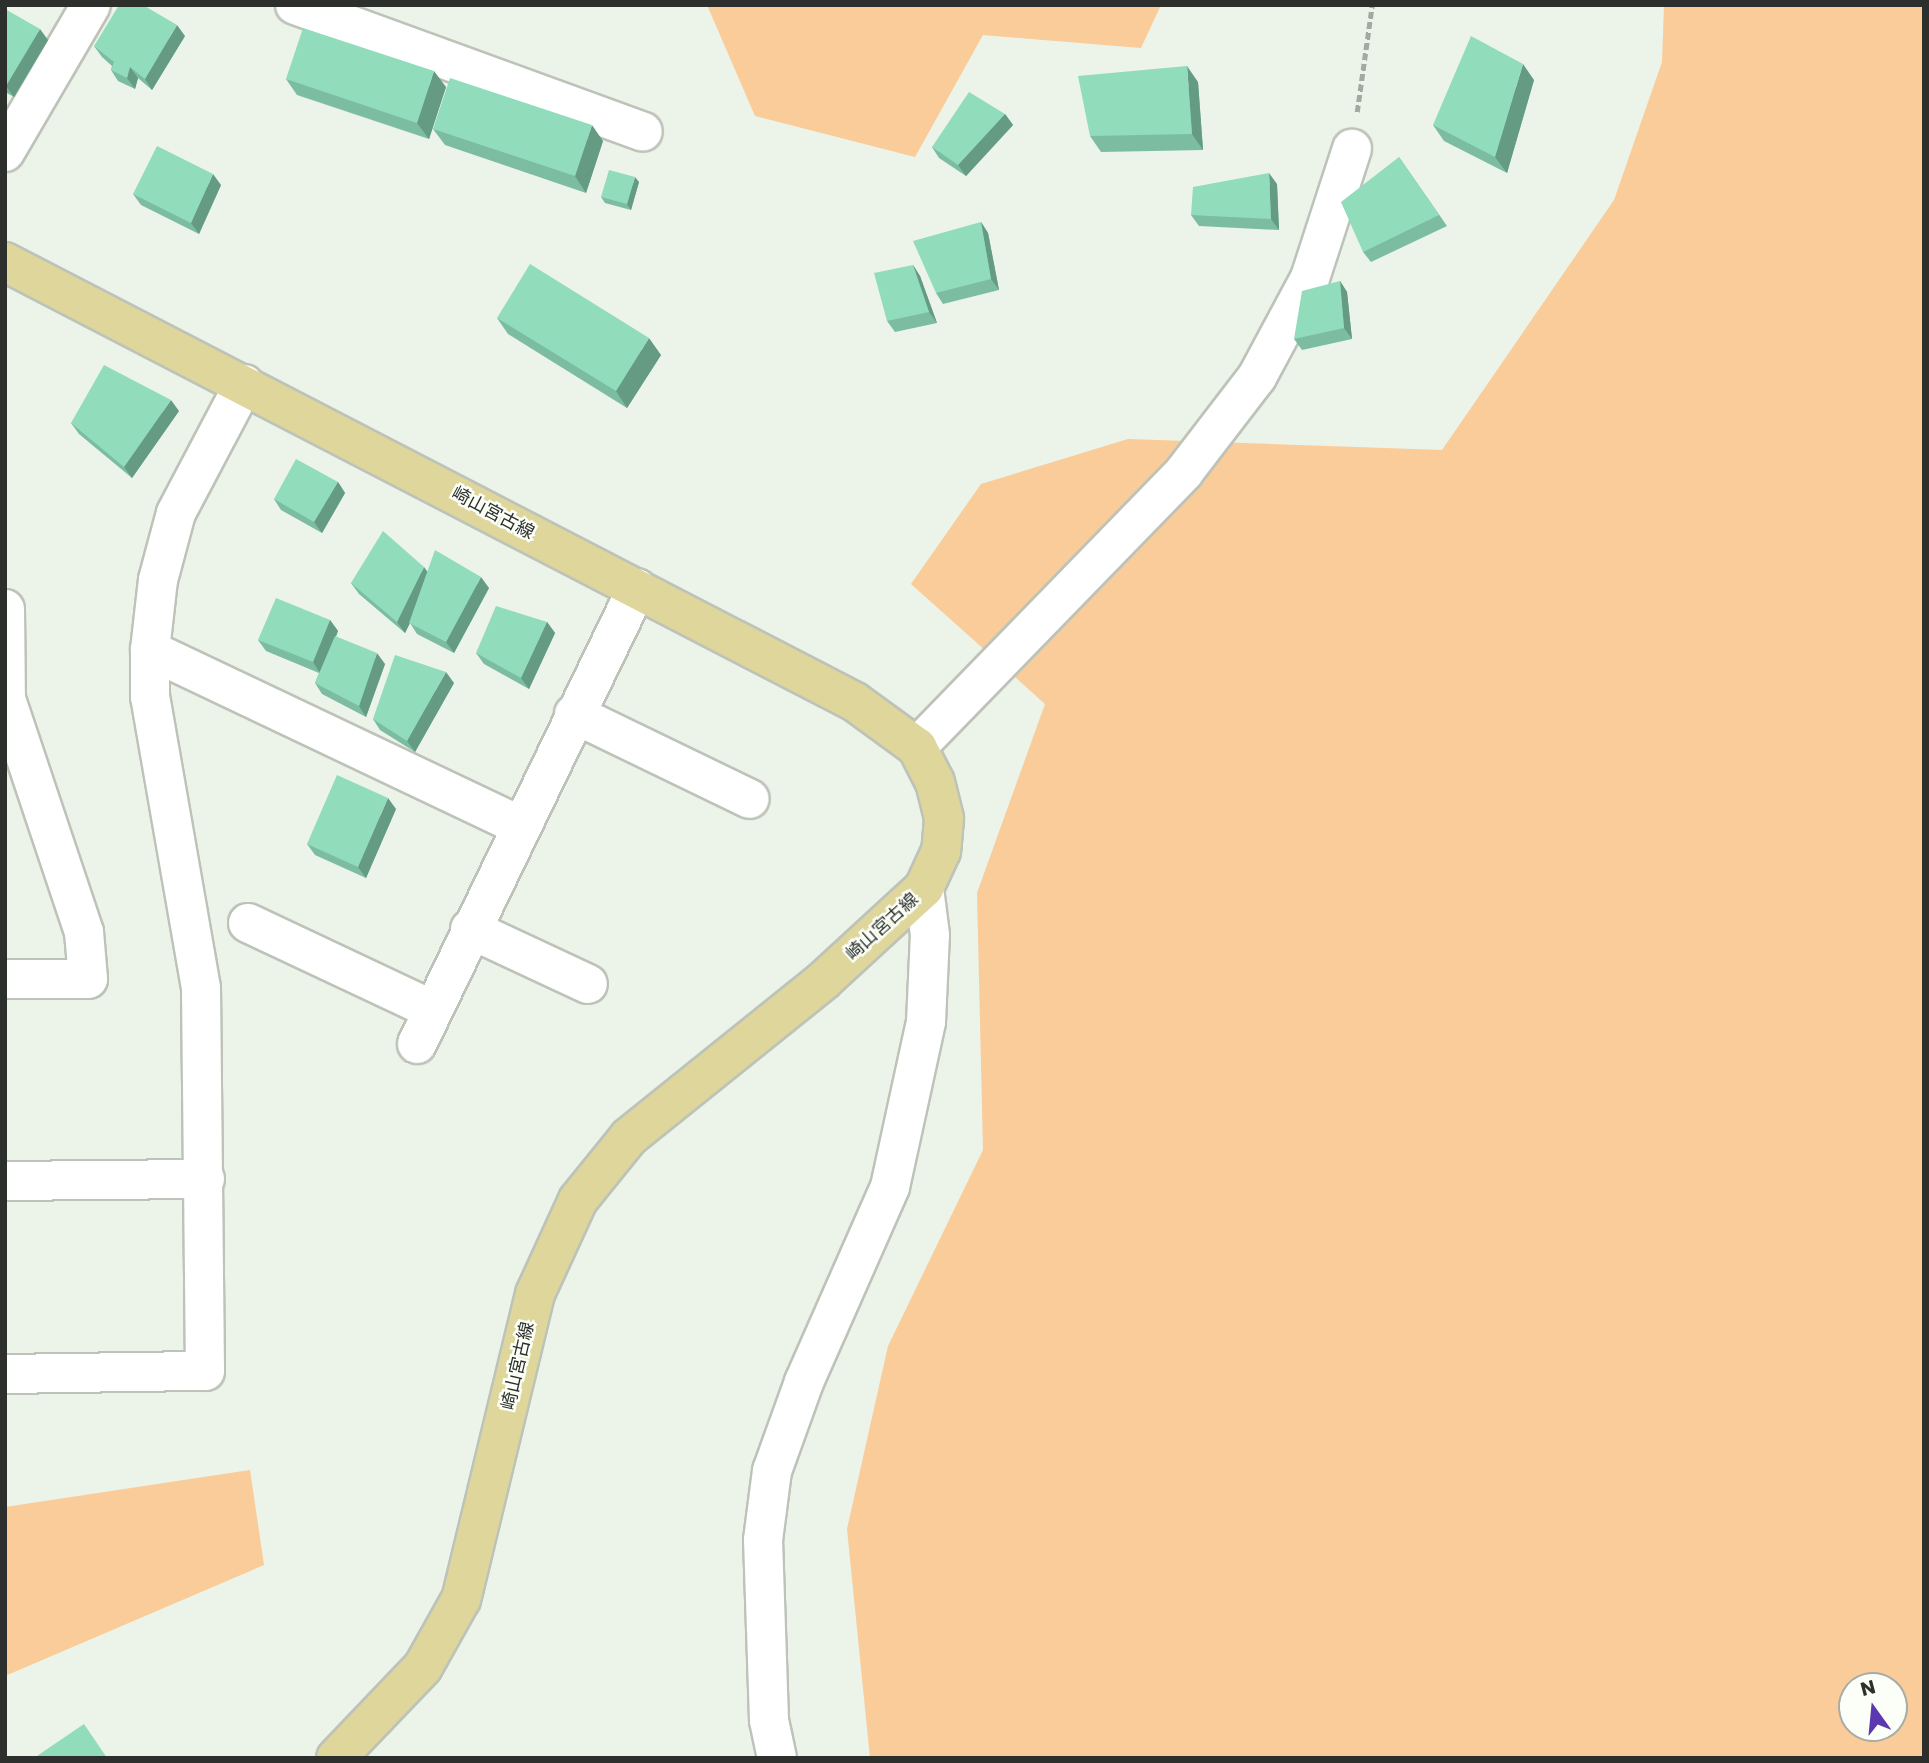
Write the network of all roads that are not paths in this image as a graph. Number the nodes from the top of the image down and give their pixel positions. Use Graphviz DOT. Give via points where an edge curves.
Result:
graph roads {
  1 [pos="91,5"];
  2 [pos="295,5"];
  3 [pos="643,132"];
  4 [pos="1352,149"];
  5 [pos="5,152"];
  6 [pos="5,262"];
  7 [pos="244,384"];
  8 [pos="637,588"];
  9 [pos="5,609"];
  10 [pos="150,650"];
  11 [pos="574,714"];
  12 [pos="917,747"];
  13 [pos="21,791"];
  14 [pos="750,799"];
  15 [pos="519,825"];
  16 [pos="924,888"];
  17 [pos="248,923"];
  18 [pos="470,929"];
  19 [pos="5,979"];
  20 [pos="587,984"];
  21 [pos="205,1179"];
  22 [pos="5,1181"];
  23 [pos="5,1374"];
  24 [pos="336,1758"];
  25 [pos="777,1758"];
  1 -- 5 [label="street"];
  2 -- 3 [label="street"];
  4 -- 12 [label="street" via="1310,278 1257,377 1184,472"];
  6 -- 7 [label="main road, 崎山宮古線"];
  7 -- 8 [label="main road, 崎山宮古線"];
  7 -- 10 [label="street" via="176,513 158,580"];
  8 -- 11 [label="street"];
  8 -- 12 [label="main road, 崎山宮古線" via="855,702"];
  9 -- 13 [label="street" via="6,699"];
  10 -- 15 [label="street"];
  10 -- 21 [label="street" via="150,696 201,988"];
  11 -- 14 [label="street"];
  11 -- 15 [label="street"];
  12 -- 16 [label="main road, 崎山宮古線" via="936,782 944,819 941,851"];
  13 -- 19 [label="street" via="84,932 88,979"];
  15 -- 18 [label="street"];
  16 -- 24 [label="main road, 崎山宮古線" via="823,981 629,1137 578,1200 535,1294 461,1599 423,1667"];
  16 -- 25 [label="street" via="930,935 926,1022 890,1187 804,1382 772,1471 763,1540 769,1720"];
  17 -- 18 [label="street" via="425,1027"];
  18 -- 20 [label="street"];
  21 -- 22 [label="street"];
  21 -- 23 [label="street" via="205,1371"];
}
